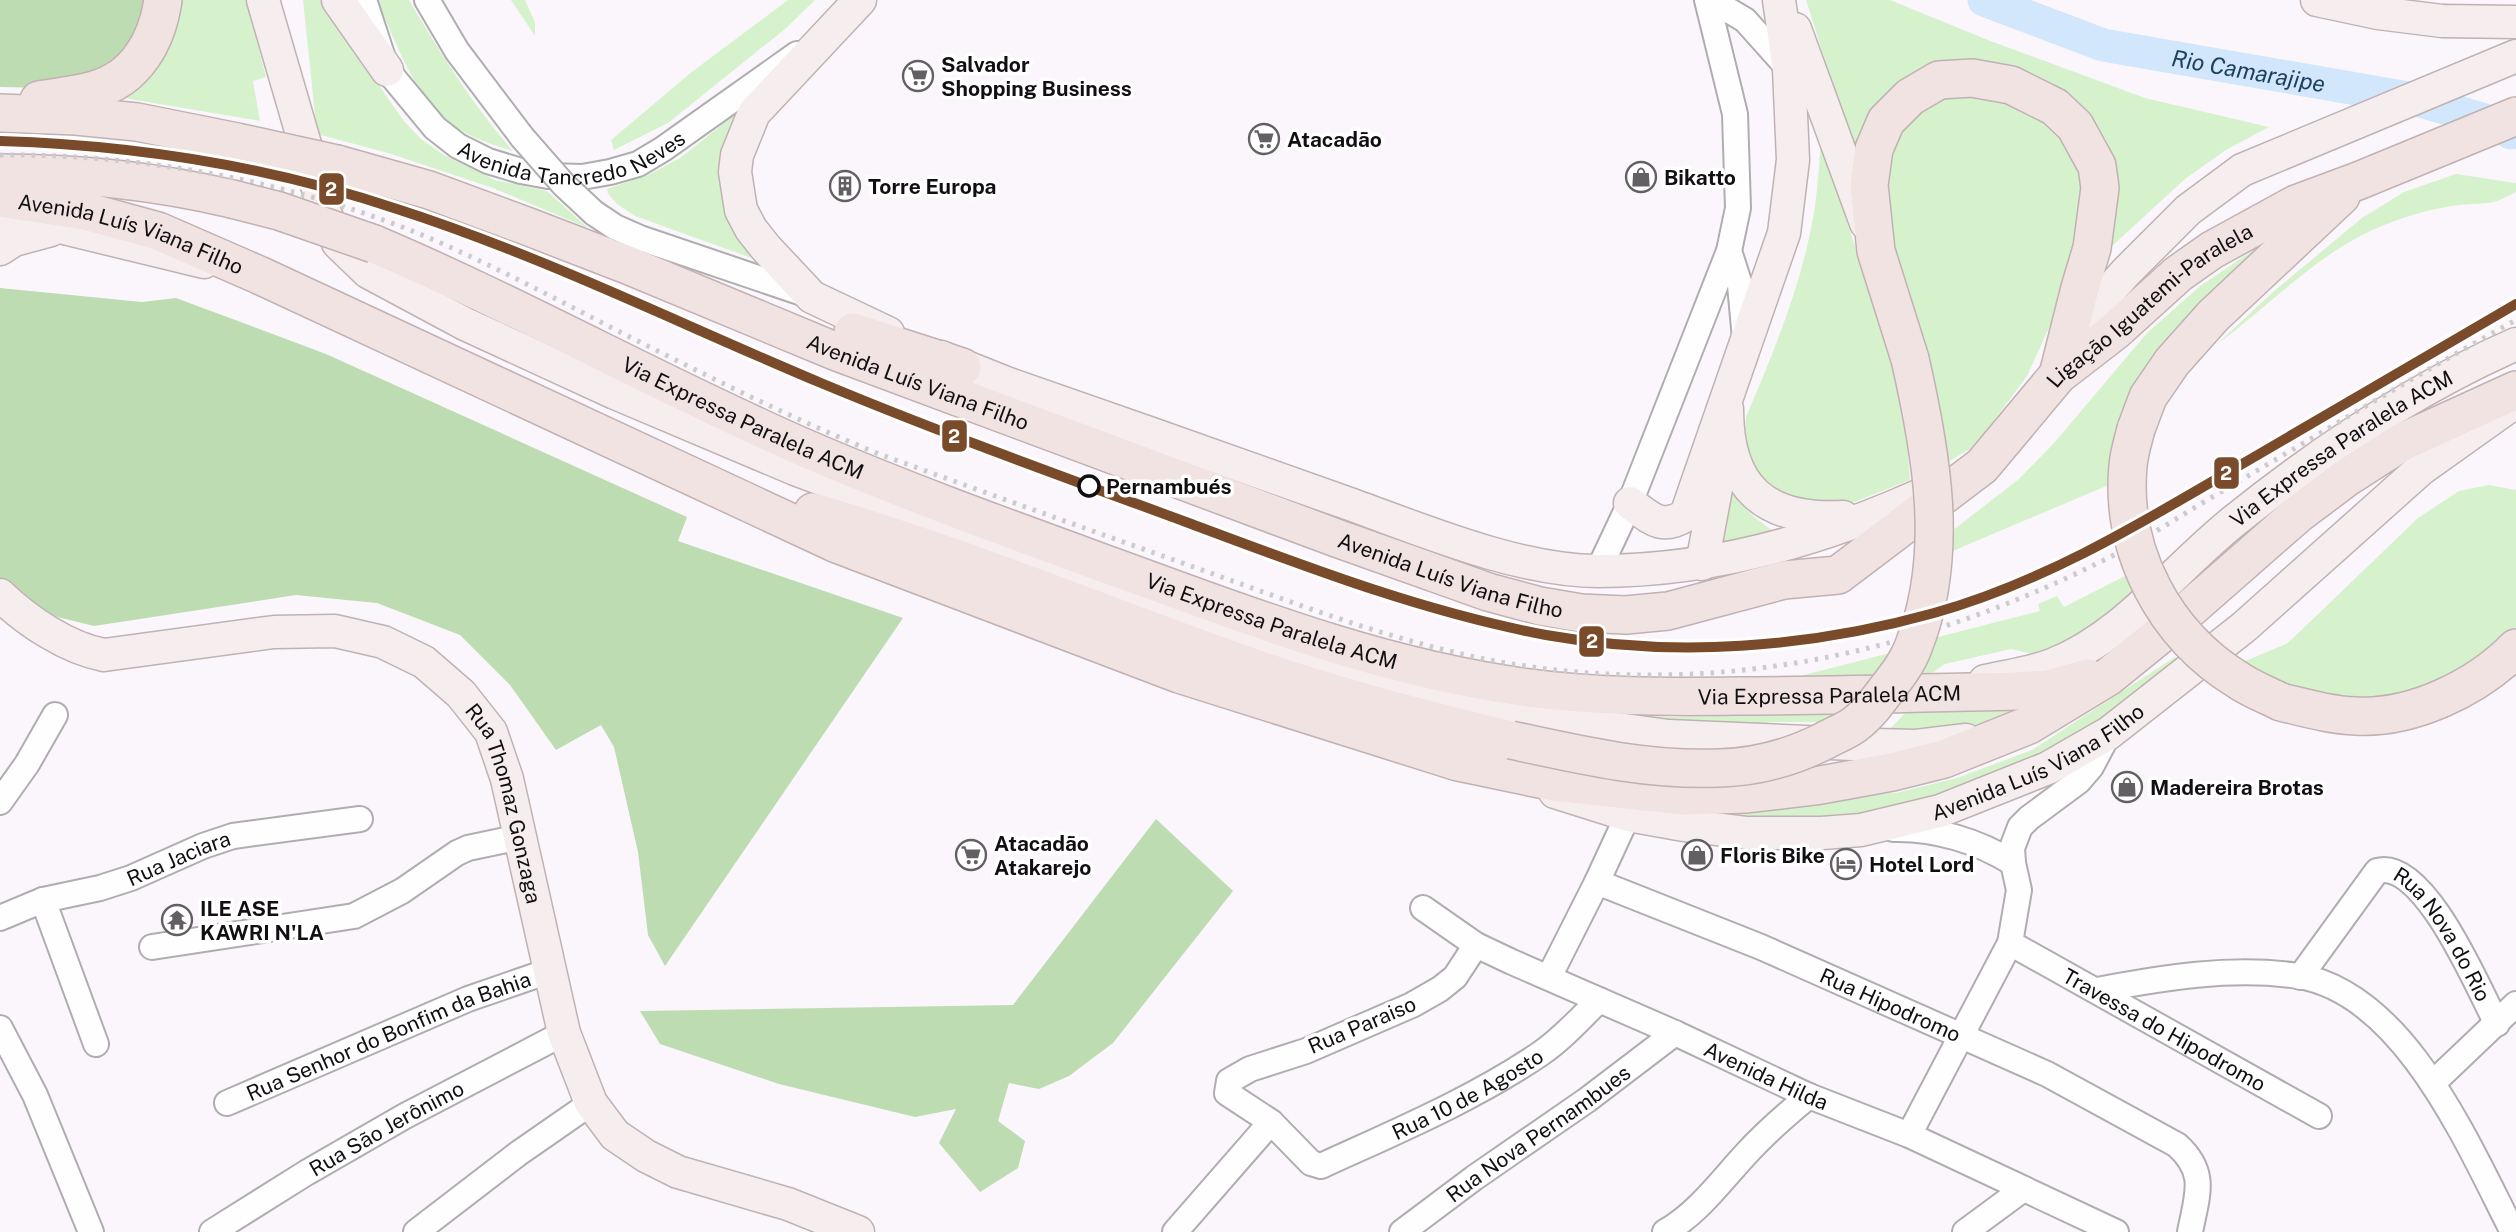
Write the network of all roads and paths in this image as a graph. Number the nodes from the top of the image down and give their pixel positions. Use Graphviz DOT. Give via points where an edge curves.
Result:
graph roads {
  1 [pos="163,0"];
  2 [pos="263,0"];
  3 [pos="284,0"];
  4 [pos="338,0"];
  5 [pos="364,0"];
  6 [pos="427,0"];
  7 [pos="860,0"];
  8 [pos="1709,0"];
  9 [pos="1782,0"];
  10 [pos="2318,0"];
  11 [pos="2516,22"];
  12 [pos="830,30"];
  13 [pos="2516,56"];
  14 [pos="1789,69"];
  15 [pos="387,70"];
  16 [pos="0,106"];
  17 [pos="294,110"];
  18 [pos="0,113"];
  19 [pos="2516,116"];
  20 [pos="0,173"];
  21 [pos="2370,176"];
  22 [pos="0,198"];
  23 [pos="0,219"];
  24 [pos="64,228"];
  25 [pos="0,248"];
  26 [pos="1729,251"];
  27 [pos="1876,251"];
  28 [pos="625,264"];
  29 [pos="259,275"];
  30 [pos="812,297"];
  31 [pos="1745,340"];
  32 [pos="2516,344"];
  33 [pos="962,367"];
  34 [pos="2058,375"];
  35 [pos="2516,390"];
  36 [pos="1727,394"];
  37 [pos="2516,401"];
  38 [pos="1727,431"];
  39 [pos="1982,466"];
  40 [pos="685,474"];
  41 [pos="1630,503"];
  42 [pos="1872,516"];
  43 [pos="1702,564"];
  44 [pos="1598,571"];
  45 [pos="1838,575"];
  46 [pos="0,595"];
  47 [pos="2161,634"];
  48 [pos="2516,648"];
  49 [pos="1869,694"];
  50 [pos="55,715"];
  51 [pos="2029,725"];
  52 [pos="2109,733"];
  53 [pos="1458,762"];
  54 [pos="0,802"];
  55 [pos="1628,815"];
  56 [pos="360,819"];
  57 [pos="1861,830"];
  58 [pos="520,837"];
  59 [pos="2013,863"];
  60 [pos="1597,882"];
  61 [pos="43,900"];
  62 [pos="1423,908"];
  63 [pos="0,918"];
  64 [pos="2010,943"];
  65 [pos="1476,945"];
  66 [pos="152,947"];
  67 [pos="549,971"];
  68 [pos="1549,977"];
  69 [pos="2300,977"];
  70 [pos="2097,990"];
  71 [pos="1599,1000"];
  72 [pos="2516,1004"];
  73 [pos="2497,1024"];
  74 [pos="0,1028"];
  75 [pos="564,1033"];
  76 [pos="1675,1033"];
  77 [pos="1961,1035"];
  78 [pos="96,1044"];
  79 [pos="2433,1083"];
  80 [pos="1809,1096"];
  81 [pos="228,1103"];
  82 [pos="591,1103"];
  83 [pos="2319,1116"];
  84 [pos="1271,1122"];
  85 [pos="1909,1135"];
  86 [pos="2022,1190"];
  87 [pos="90,1232"];
  88 [pos="212,1232"];
  89 [pos="416,1232"];
  90 [pos="858,1232"];
  91 [pos="1175,1232"];
  92 [pos="1402,1232"];
  93 [pos="1665,1232"];
  94 [pos="1965,1232"];
  95 [pos="2116,1232"];
  96 [pos="2190,1232"];
  97 [pos="2513,1232"];
  1 -- 16 [label="highway" via="148,49 116,82"];
  2 -- 17 [label="main road"];
  3 -- 17 [label="main road"];
  4 -- 15 [label="main road"];
  5 -- 15 [label="street, Avenida Tancredo Neves"];
  6 -- 30 [label="street, bridge" via="464,61 522,137 594,213 640,238"];
  7 -- 12 [label="main road"];
  8 -- 14 [label="street" via="1745,20"];
  8 -- 26 [label="street" via="1735,114 1738,208"];
  9 -- 14 [label="main road"];
  9 -- 27 [label="main road" via="1816,80"];
  10 -- 11 [label="main road" via="2442,22"];
  12 -- 15 [label="street, Avenida Tancredo Neves" via="638,164 582,177 521,172 458,146 435,128"];
  12 -- 30 [label="main road" via="754,113 734,173 741,210 751,229"];
  13 -- 34 [label="main road" via="2242,170 2188,210 2103,298"];
  14 -- 31 [label="main road" via="1793,160 1784,233"];
  17 -- 51 [label="main road" via="338,243 368,272 393,286 464,324 772,460 1265,645 1446,700 1668,736 1916,746 1983,738"];
  18 -- 28 [label="highway, Avenida Luís Viana Filho, bridge" via="137,122 337,164 429,190"];
  19 -- 21 [label="highway, Ligação Iguatemi-Paralela"];
  20 -- 49 [label="highway, Via Expressa Paralela ACM, bridge" via="151,183 279,211 374,244 449,275 800,445 1043,541 1357,652 1465,678 1586,694"];
  21 -- 34 [label="highway, Ligação Iguatemi-Paralela" via="2296,204 2212,250"];
  21 -- 48 [label="highway, bridge" via="2300,233 2213,316 2148,397 2128,465 2129,510 2140,558 2151,588 2192,644 2237,680 2281,702 2321,712 2358,716 2399,712 2438,700 2490,671"];
  22 -- 29 [label="highway, Avenida Luís Viana Filho" via="85,211 158,232"];
  23 -- 24 [label="main road, Avenida Luís Viana Filho"];
  24 -- 25 [label="main road"];
  24 -- 29 [label="main road, Avenida Luís Viana Filho"];
  26 -- 31 [label="street" via="1740,285"];
  26 -- 41 [label="street"];
  27 -- 34 [label="highway" via="1869,185 1874,149 1886,121 1910,97 1939,80 1972,78 2011,85 2055,107 2075,127 2097,166 2100,188 2092,248"];
  27 -- 40 [label="highway, bridge" via="1927,432 1933,536 1927,603 1914,646 1878,702 1854,726 1770,762 1721,768 1602,760 1421,719 1215,654 886,533"];
  28 -- 33 [label="highway" via="786,307"];
  28 -- 45 [label="highway, Avenida Luís Viana Filho" via="850,357 1351,543 1540,606 1626,615 1668,611 1784,580"];
  29 -- 40 [label="highway, Avenida Luís Viana Filho"];
  30 -- 33 [label="main road"];
  31 -- 36 [label="main road"];
  32 -- 49 [label="main road, Via Expressa Paralela ACM" via="2430,386 2325,453 2231,523 2127,617 2077,652 2053,664 1982,682"];
  33 -- 44 [label="main road" via="1489,552"];
  34 -- 39 [label="highway, Ligação Iguatemi-Paralela"];
  35 -- 47 [label="highway" via="2402,442 2346,478"];
  36 -- 38 [label="main road"];
  36 -- 41 [label="main road" via="1686,515 1674,523 1657,523"];
  37 -- 52 [label="main road, Avenida Luís Viana Filho" via="2421,469 2244,627"];
  38 -- 42 [label="main road" via="1740,477 1756,496 1777,509 1804,517"];
  38 -- 43 [label="main road"];
  39 -- 42 [label="main road"];
  39 -- 45 [label="highway, Ligação Iguatemi-Paralela"];
  40 -- 53 [label="highway, Avenida Luís Viana Filho" via="837,544 1179,674"];
  41 -- 44 [label="street"];
  42 -- 43 [label="main road" via="1791,544"];
  43 -- 44 [label="main road"];
  46 -- 58 [label="main road, Rua Thomaz Gonzaga" via="54,634 104,655 274,632 335,631 383,642 424,662 461,694 491,733"];
  47 -- 49 [label="highway" via="2113,666 2047,689"];
  47 -- 51 [label="highway, Avenida Luís Viana Filho" via="2108,677"];
  50 -- 54 [label="street"];
  51 -- 53 [label="highway, Avenida Luís Viana Filho" via="1944,759 1892,772 1747,794 1683,796 1613,790"];
  52 -- 57 [label="main road, Avenida Luís Viana Filho" via="2048,768 1990,792 1940,811"];
  52 -- 59 [label="street" via="2079,781 2020,827 2012,848"];
  53 -- 55 [label="main road, Avenida Luís Viana Filho"];
  55 -- 57 [label="main road, Avenida Luís Viana Filho" via="1747,833"];
  55 -- 60 [label="street"];
  56 -- 61 [label="street, Rua Jaciara" via="233,836 131,878"];
  57 -- 59 [label="street" via="1938,833 1994,851"];
  58 -- 66 [label="street" via="457,853 355,916"];
  58 -- 67 [label="main road, Rua Thomaz Gonzaga"];
  59 -- 64 [label="street" via="2019,890"];
  60 -- 68 [label="street"];
  60 -- 77 [label="street, Rua Hipodromo"];
  61 -- 63 [label="street, Rua Jaciara"];
  61 -- 78 [label="street"];
  62 -- 65 [label="street, Avenida Hilda"];
  64 -- 70 [label="street, Travessa do Hipodromo"];
  64 -- 77 [label="street"];
  65 -- 68 [label="street, Avenida Hilda"];
  65 -- 84 [label="street, Rua Paraiso" via="1455,976 1412,1005 1229,1081 1231,1097"];
  67 -- 75 [label="main road, Rua Thomaz Gonzaga"];
  67 -- 81 [label="street, Rua Senhor do Bonfim da Bahia" via="468,999"];
  68 -- 71 [label="street, Avenida Hilda"];
  69 -- 70 [label="street" via="2243,972"];
  69 -- 73 [label="street, Rua Nova do Rio" via="2377,871 2394,870 2431,904"];
  69 -- 79 [label="street" via="2356,1001 2383,1023"];
  70 -- 83 [label="street, Travessa do Hipodromo"];
  71 -- 76 [label="street, Avenida Hilda"];
  71 -- 84 [label="street, Rua 10 de Agosto" via="1565,1034 1514,1071 1445,1109 1321,1166 1311,1163"];
  72 -- 73 [label="street"];
  73 -- 79 [label="street"];
  74 -- 87 [label="street" via="35,1095"];
  75 -- 82 [label="main road, Rua Thomaz Gonzaga"];
  75 -- 88 [label="street, Rua São Jerônimo" via="405,1116"];
  76 -- 80 [label="street, Avenida Hilda"];
  76 -- 92 [label="street, Rua Nova Pernambues"];
  77 -- 85 [label="street"];
  77 -- 96 [label="street, Rua Hipodromo" via="2047,1074 2177,1145 2197,1168"];
  79 -- 97 [label="street"];
  80 -- 85 [label="street, Avenida Hilda"];
  80 -- 93 [label="street" via="1748,1151 1683,1221"];
  82 -- 89 [label="street"];
  82 -- 90 [label="main road, Rua Thomaz Gonzaga" via="615,1135 667,1167 788,1204"];
  84 -- 91 [label="street"];
  85 -- 86 [label="street, Avenida Hilda"];
  86 -- 94 [label="street"];
  86 -- 95 [label="street, Avenida Hilda"];
}
